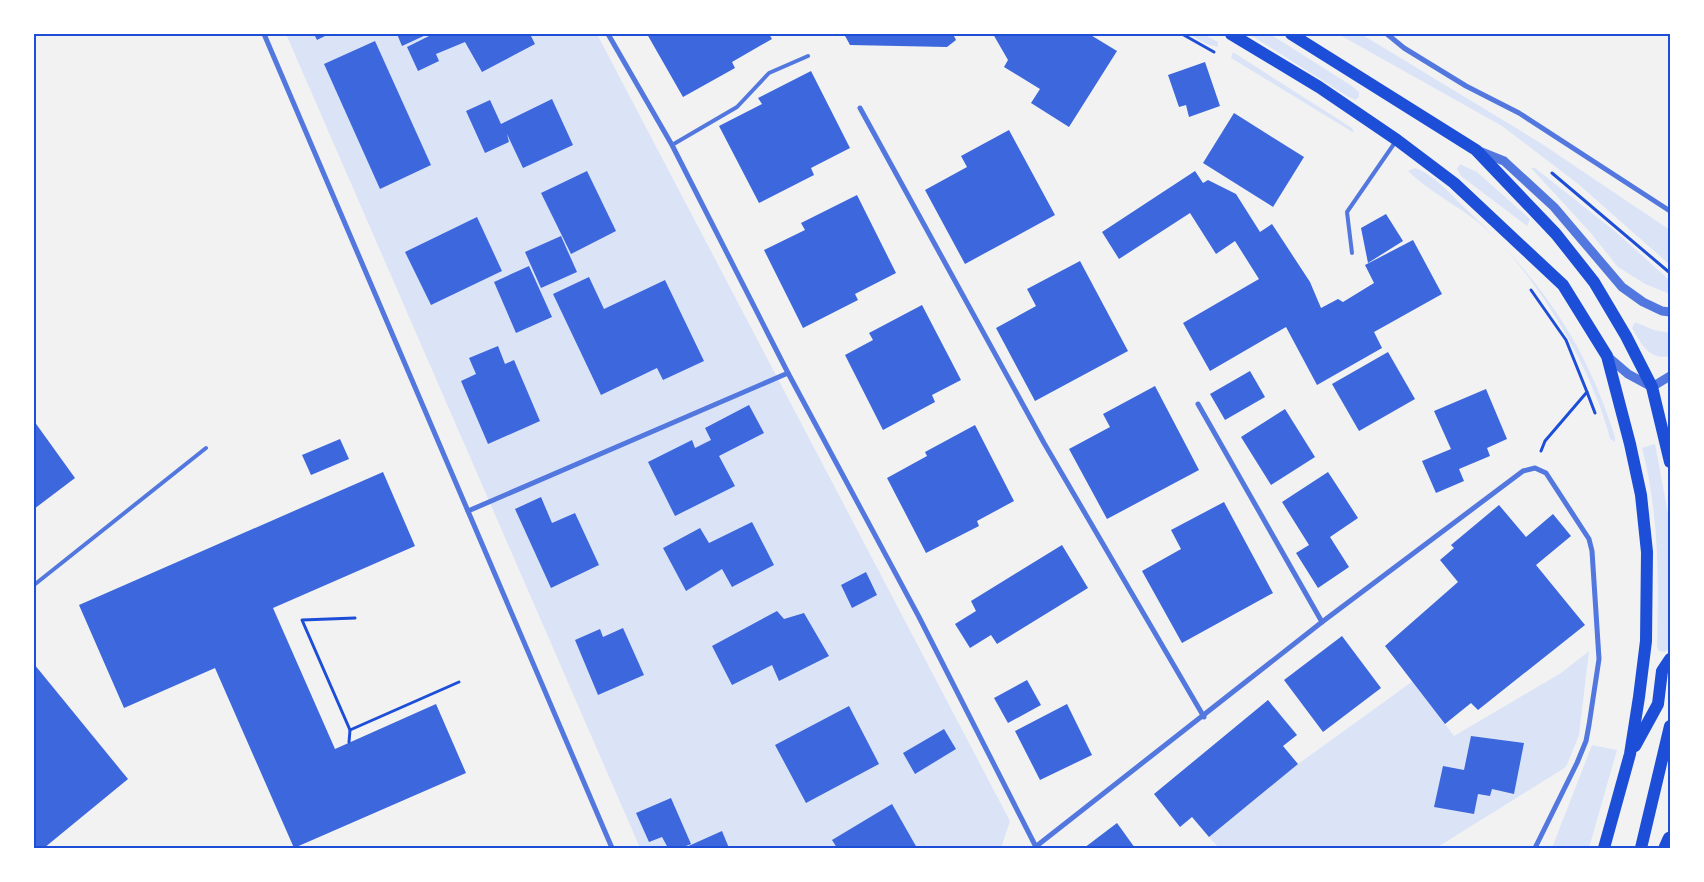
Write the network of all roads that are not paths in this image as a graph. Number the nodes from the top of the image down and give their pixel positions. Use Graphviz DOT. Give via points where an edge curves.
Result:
graph roads {
  1 [pos="264,34"];
  2 [pos="608,34"];
  3 [pos="1231,34"];
  4 [pos="1291,34"];
  5 [pos="1387,34"];
  6 [pos="808,56"];
  7 [pos="860,108"];
  8 [pos="1397,140"];
  9 [pos="672,145"];
  10 [pos="1476,150"];
  11 [pos="1670,212"];
  12 [pos="1352,253"];
  13 [pos="1670,312"];
  14 [pos="1607,356"];
  15 [pos="788,373"];
  16 [pos="1670,376"];
  17 [pos="1652,387"];
  18 [pos="1198,404"];
  19 [pos="206,448"];
  20 [pos="1670,462"];
  21 [pos="468,511"];
  22 [pos="34,585"];
  23 [pos="1322,622"];
  24 [pos="1670,659"];
  25 [pos="1204,717"];
  26 [pos="1670,726"];
  27 [pos="1630,754"];
  28 [pos="1670,839"];
  29 [pos="612,848"];
  30 [pos="1035,848"];
  31 [pos="1535,848"];
  32 [pos="1604,848"];
  33 [pos="1641,848"];
  34 [pos="1666,848"];
  1 -- 21 [label="street"];
  2 -- 9 [label="street"];
  3 -- 8 [label="main road" via="1319,87"];
  4 -- 10 [label="main road"];
  5 -- 11 [label="street" via="1466,86 1519,112"];
  6 -- 9 [label="lane" via="769,73 737,107"];
  7 -- 25 [label="street" via="1044,443"];
  8 -- 12 [label="lane" via="1350,204 1347,212"];
  8 -- 14 [label="main road" via="1454,182 1563,285"];
  9 -- 15 [label="street"];
  10 -- 13 [label="street" via="1504,160 1554,207 1622,287 1643,302"];
  10 -- 17 [label="main road" via="1556,234 1594,282"];
  14 -- 17 [label="street" via="1628,374"];
  14 -- 27 [label="main road" via="1641,495 1647,552 1646,641"];
  15 -- 21 [label="street"];
  15 -- 30 [label="street" via="919,617"];
  16 -- 17 [label="street"];
  17 -- 20 [label="main road"];
  18 -- 23 [label="street"];
  19 -- 22 [label="lane"];
  21 -- 29 [label="street"];
  23 -- 25 [label="street"];
  23 -- 31 [label="street" via="1523,471 1535,468 1546,473 1589,539 1599,659 1586,741"];
  24 -- 27 [label="main road" via="1662,671 1658,704"];
  25 -- 30 [label="street"];
  26 -- 33 [label="main road"];
  27 -- 32 [label="main road"];
  28 -- 34 [label="highway"];
}
